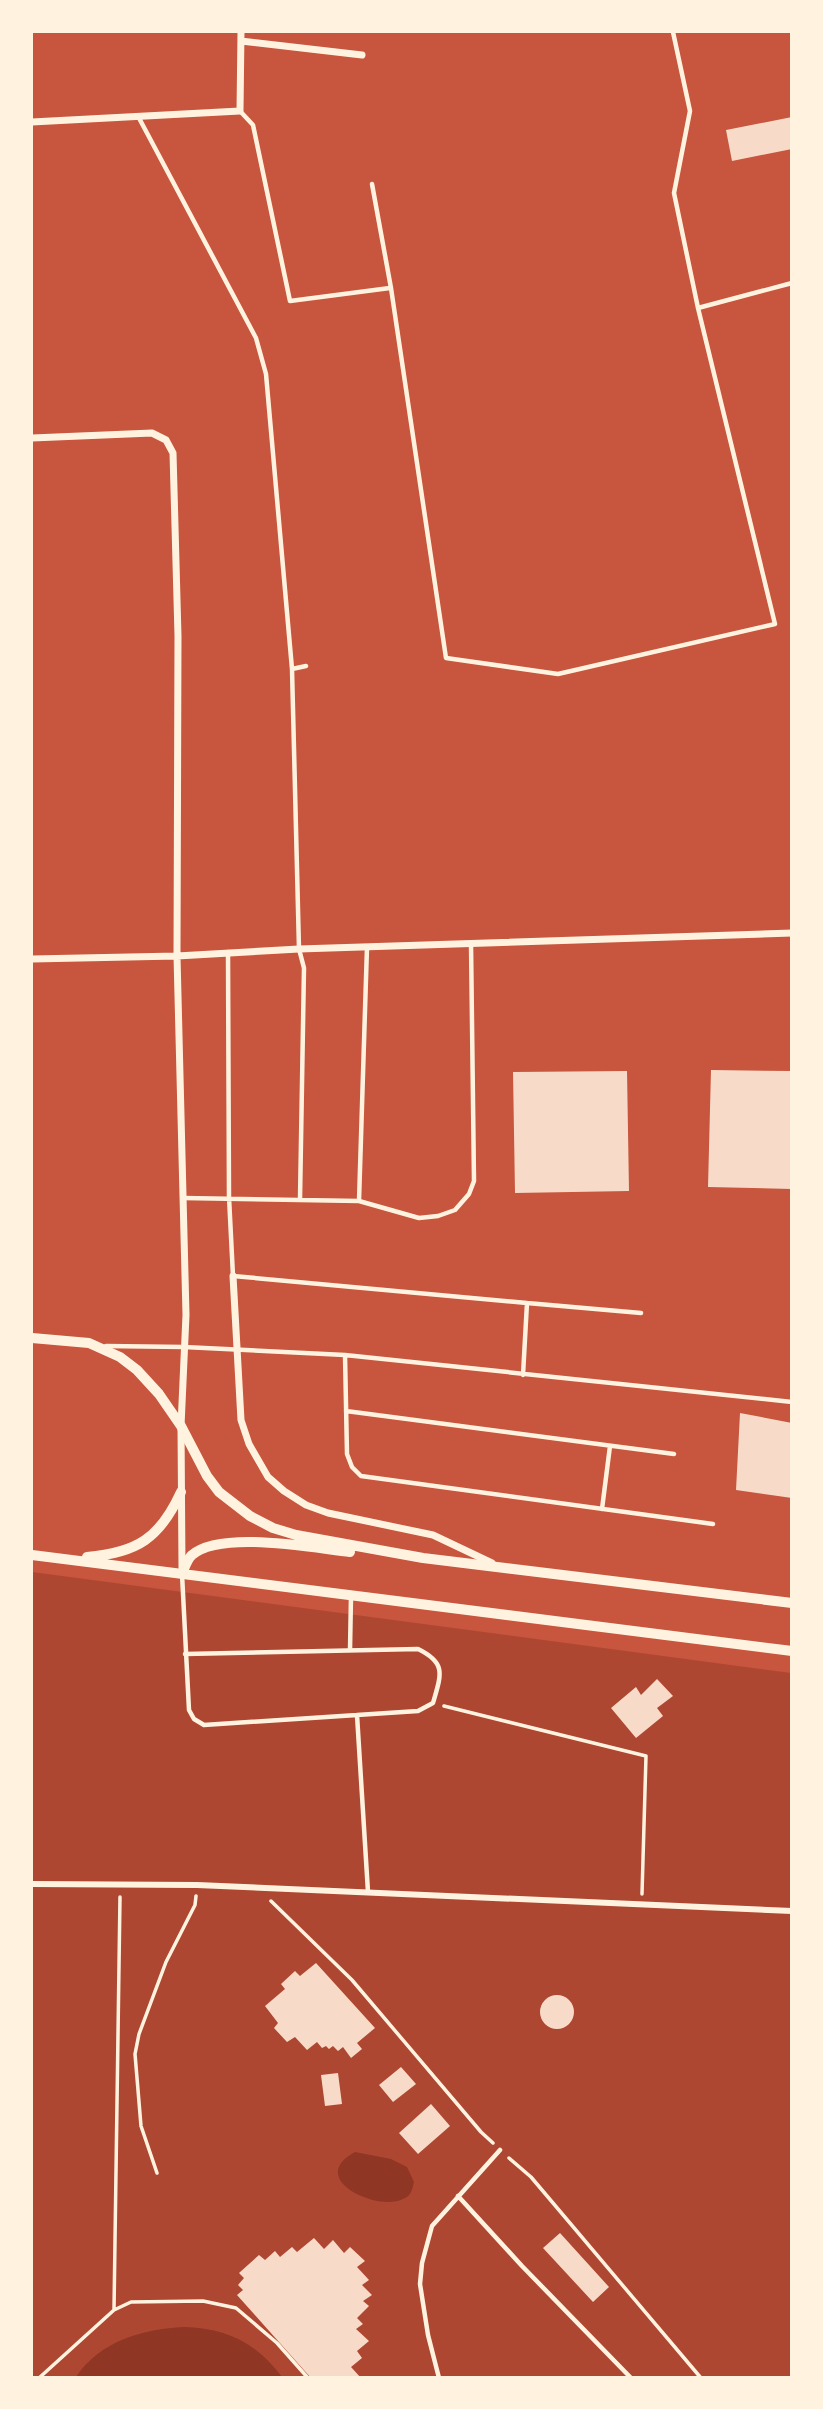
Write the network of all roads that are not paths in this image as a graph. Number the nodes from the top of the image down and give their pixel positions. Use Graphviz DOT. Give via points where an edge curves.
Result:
graph roads {
  1 [pos="241,32"];
  2 [pos="673,32"];
  3 [pos="241,41"];
  4 [pos="362,55"];
  5 [pos="240,111"];
  6 [pos="139,118"];
  7 [pos="32,122"];
  8 [pos="372,184"];
  9 [pos="792,283"];
  10 [pos="391,288"];
  11 [pos="698,308"];
  12 [pos="32,438"];
  13 [pos="306,666"];
  14 [pos="292,668"];
  15 [pos="792,933"];
  16 [pos="471,943"];
  17 [pos="367,946"];
  18 [pos="299,948"];
  19 [pos="228,952"];
  20 [pos="177,956"];
  21 [pos="32,958"];
  22 [pos="229,1197"];
  23 [pos="183,1198"];
  24 [pos="300,1199"];
  25 [pos="359,1201"];
  26 [pos="233,1276"];
  27 [pos="527,1303"];
  28 [pos="641,1314"];
  29 [pos="32,1338"];
  30 [pos="97,1346"];
  31 [pos="184,1347"];
  32 [pos="236,1349"];
  33 [pos="345,1355"];
  34 [pos="523,1375"];
  35 [pos="792,1402"];
  36 [pos="346,1411"];
  37 [pos="181,1426"];
  38 [pos="610,1446"];
  39 [pos="674,1454"];
  40 [pos="181,1492"];
  41 [pos="602,1509"];
  42 [pos="713,1524"];
  43 [pos="32,1555"];
  44 [pos="423,1558"];
  45 [pos="66,1559"];
  46 [pos="502,1568"];
  47 [pos="182,1574"];
  48 [pos="351,1595"];
  49 [pos="792,1603"];
  50 [pos="350,1650"];
  51 [pos="792,1651"];
  52 [pos="185,1654"];
  53 [pos="357,1715"];
  54 [pos="32,1884"];
  55 [pos="368,1892"];
  56 [pos="792,1910"];
  57 [pos="500,2150"];
  58 [pos="458,2196"];
  59 [pos="439,2378"];
  60 [pos="631,2378"];
  1 -- 3 [label="street"];
  2 -- 11 [label="lane" via="690,111 674,194"];
  3 -- 4 [label="street"];
  3 -- 5 [label="street"];
  5 -- 6 [label="street"];
  5 -- 10 [label="lane" via="253,125 290,301"];
  6 -- 7 [label="street"];
  6 -- 14 [label="lane" via="256,338 267,374"];
  8 -- 10 [label="lane"];
  9 -- 11 [label="lane"];
  10 -- 11 [label="lane" via="446,658 558,674 775,624"];
  12 -- 20 [label="street" via="152,433 166,440 173,453"];
  13 -- 14 [label="lane"];
  14 -- 18 [label="lane"];
  15 -- 16 [label="street"];
  16 -- 17 [label="street"];
  16 -- 25 [label="lane" via="474,1181 469,1194 455,1210 419,1218"];
  17 -- 18 [label="street"];
  17 -- 25 [label="lane"];
  18 -- 19 [label="street"];
  18 -- 24 [label="lane" via="304,968"];
  19 -- 20 [label="street"];
  19 -- 22 [label="lane"];
  20 -- 21 [label="street"];
  20 -- 23 [label="street"];
  22 -- 23 [label="lane"];
  22 -- 24 [label="lane"];
  22 -- 26 [label="lane"];
  23 -- 31 [label="street"];
  24 -- 25 [label="lane"];
  26 -- 27 [label="lane"];
  26 -- 32 [label="street"];
  27 -- 28 [label="lane"];
  27 -- 34 [label="lane"];
  29 -- 30 [label="street"];
  30 -- 31 [label="lane"];
  30 -- 37 [label="street" via="137,1370"];
  31 -- 32 [label="lane"];
  31 -- 37 [label="street"];
  32 -- 33 [label="lane"];
  32 -- 46 [label="street" via="241,1420 249,1444 268,1477 284,1491 328,1513 433,1535"];
  33 -- 34 [label="lane"];
  33 -- 36 [label="lane"];
  34 -- 35 [label="lane"];
  36 -- 38 [label="lane"];
  36 -- 41 [label="lane" via="347,1454 361,1476"];
  37 -- 40 [label="street"];
  37 -- 44 [label="street" via="206,1476 250,1516 296,1535"];
  38 -- 39 [label="lane"];
  38 -- 41 [label="lane"];
  40 -- 45 [label="street" via="168,1517 144,1542 119,1552"];
  40 -- 47 [label="street"];
  41 -- 42 [label="lane"];
  43 -- 45 [label="street"];
  44 -- 46 [label="street"];
  44 -- 47 [label="street" via="232,1541 191,1556"];
  45 -- 47 [label="street"];
  46 -- 49 [label="street"];
  47 -- 48 [label="street"];
  47 -- 52 [label="lane"];
  48 -- 50 [label="lane"];
  48 -- 51 [label="street"];
  50 -- 52 [label="lane"];
  50 -- 53 [label="lane" via="418,1649 438,1663 439,1684 433,1703 418,1711"];
  52 -- 53 [label="lane" via="189,1710 204,1725"];
  53 -- 55 [label="lane"];
  54 -- 55 [label="street"];
  55 -- 56 [label="street"];
  57 -- 58 [label="lane"];
  58 -- 59 [label="lane" via="432,2226 422,2263 420,2284"];
  58 -- 60 [label="lane"];
}
